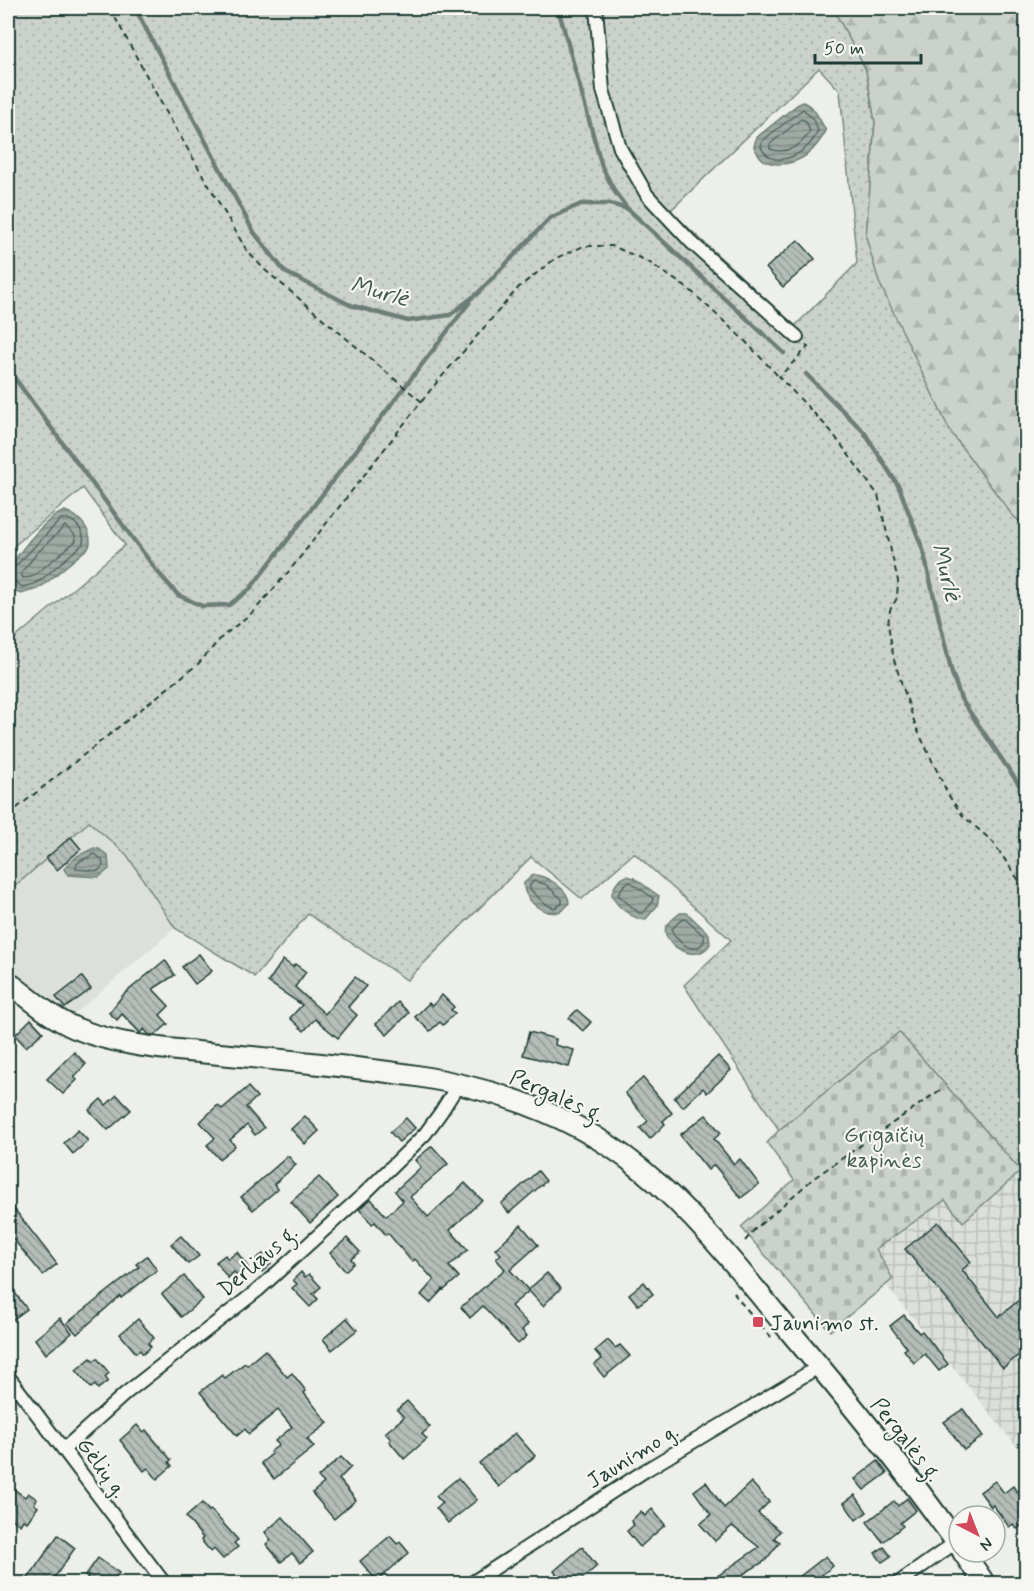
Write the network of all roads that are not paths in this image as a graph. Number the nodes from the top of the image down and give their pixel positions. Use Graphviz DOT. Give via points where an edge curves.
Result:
graph roads {
  1 [pos="596,8"];
  2 [pos="797,337"];
  3 [pos="8,982"];
  4 [pos="458,1084"];
  5 [pos="819,1366"];
  6 [pos="8,1376"];
  7 [pos="64,1449"];
  8 [pos="947,1531"];
  9 [pos="947,1554"];
  10 [pos="971,1564"];
  11 [pos="165,1584"];
  12 [pos="470,1584"];
  13 [pos="897,1584"];
  14 [pos="985,1584"];
  1 -- 2 [label="street" via="603,90 620,148 647,195 691,242"];
  3 -- 4 [label="main road, Pergalės g." via="73,1027 139,1047 418,1076"];
  4 -- 5 [label="main road, Pergalės g." via="527,1104 564,1120 639,1167 690,1215"];
  4 -- 7 [label="street, Derliaus g." via="425,1134 366,1192 258,1290 126,1393"];
  5 -- 8 [label="main road, Pergalės g."];
  5 -- 12 [label="street, Jaunimo g." via="646,1470"];
  6 -- 7 [label="street, Gėlių g."];
  7 -- 11 [label="street, Gėlių g."];
  9 -- 13 [label="street"];
  10 -- 14 [label="main road, Pergalės g."];
}
